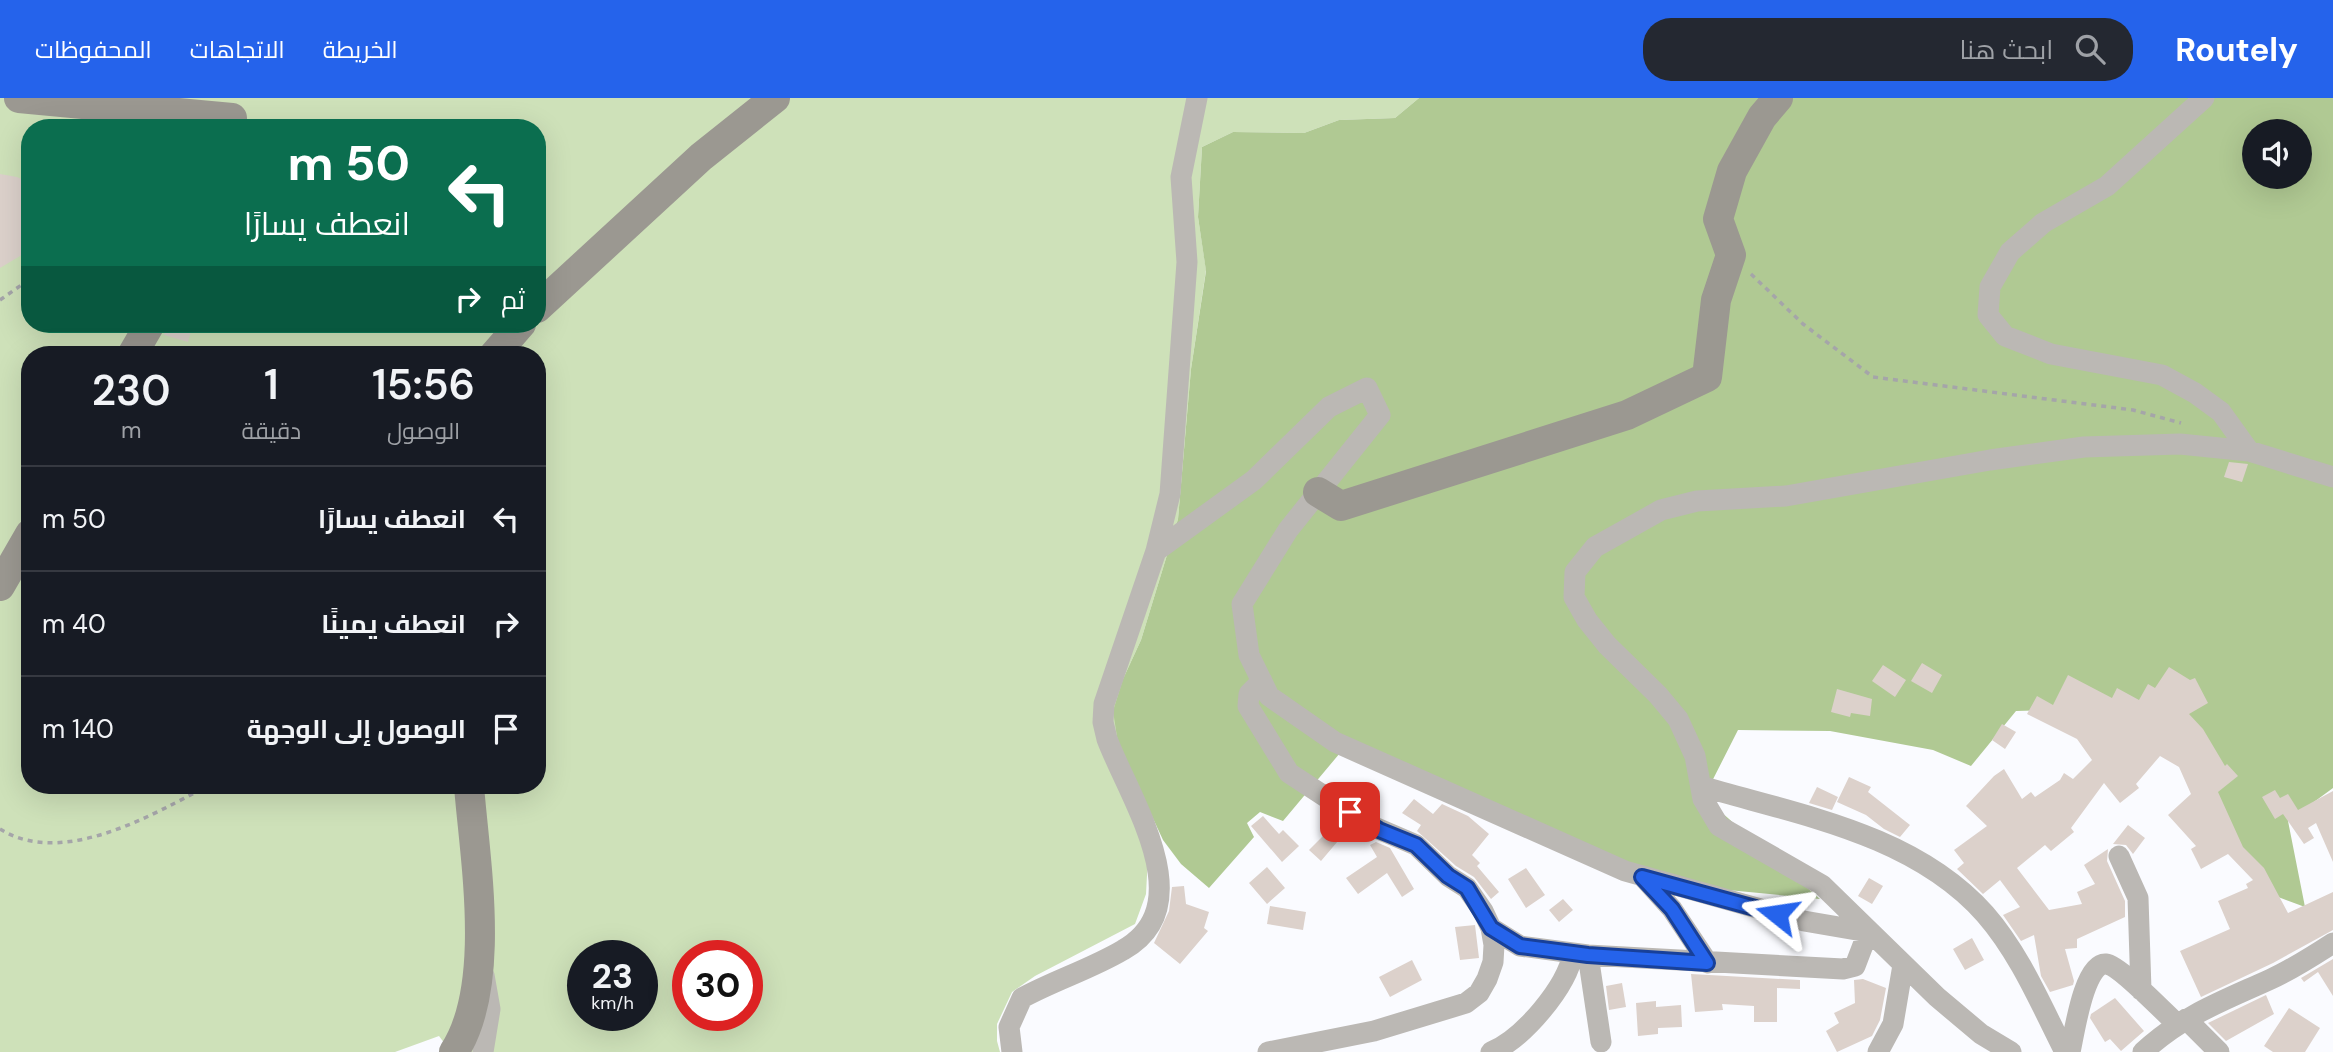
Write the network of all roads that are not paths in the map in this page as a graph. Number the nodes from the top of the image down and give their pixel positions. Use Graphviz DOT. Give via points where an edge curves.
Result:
graph roads {
  1 [pos="19,98"];
  2 [pos="775,98"];
  3 [pos="1197,98"];
  4 [pos="1778,98"];
  5 [pos="2204,98"];
  6 [pos="232,119"];
  7 [pos="546,300"];
  8 [pos="2249,451"];
  9 [pos="2333,477"];
  10 [pos="1318,492"];
  11 [pos="21,550"];
  12 [pos="1156,551"];
  13 [pos="0,586"];
  14 [pos="1262,681"];
  15 [pos="1701,786"];
  16 [pos="470,794"];
  17 [pos="2119,856"];
  18 [pos="1642,877"];
  19 [pos="1491,928"];
  20 [pos="1868,932"];
  21 [pos="2333,943"];
  22 [pos="479,944"];
  23 [pos="1581,954"];
  24 [pos="1707,963"];
  25 [pos="1903,965"];
  26 [pos="2141,990"];
  27 [pos="2182,1021"];
  28 [pos="1601,1042"];
  29 [pos="1309,1048"];
  30 [pos="454,1052"];
  31 [pos="483,1052"];
  32 [pos="1012,1052"];
  33 [pos="1268,1052"];
  34 [pos="1491,1052"];
  35 [pos="1878,1052"];
  36 [pos="2011,1052"];
  37 [pos="2068,1052"];
  38 [pos="2143,1052"];
  39 [pos="2219,1052"];
  1 -- 6 [label="street"];
  2 -- 7 [label="street" via="701,157"];
  3 -- 12 [label="street" via="1181,177 1187,262 1170,494"];
  4 -- 10 [label="street" via="1732,171 1718,219 1731,255 1716,300 1707,377 1627,415 1340,506"];
  5 -- 8 [label="street" via="2107,186 2043,223 2010,251 1990,287 1988,316 2004,336 2051,354 2162,375 2221,412"];
  8 -- 9 [label="street"];
  8 -- 15 [label="street" via="2180,444 2084,447 1786,496 1697,501 1661,510 1626,528 1595,547 1575,572 1574,597 1607,645 1678,719 1695,756"];
  10 -- 12 [label="street" via="1380,415 1367,388 1329,407 1254,480"];
  10 -- 14 [label="street" via="1242,604 1249,656"];
  11 -- 13 [label="street"];
  12 -- 32 [label="street" via="1104,704 1103,722 1156,852 1160,900 1147,926 1124,950 1022,998 1009,1027"];
  14 -- 18 [label="street" via="1269,695 1335,742"];
  14 -- 19 [label="street" via="1249,694 1248,706 1289,773 1367,824 1416,845 1467,888"];
  15 -- 20 [label="street" via="1703,799 1719,826 1822,885"];
  15 -- 37 [label="street" via="1883,841 1935,873 1968,898 2001,935"];
  16 -- 22 [label="street"];
  17 -- 26 [label="street" via="2138,898"];
  18 -- 20 [label="street" via="1804,921"];
  18 -- 24 [label="street" via="1672,909"];
  19 -- 23 [label="street" via="1520,946"];
  19 -- 29 [label="street" via="1491,970 1479,993 1466,1003"];
  20 -- 24 [label="street" via="1855,966 1843,970"];
  20 -- 25 [label="street"];
  21 -- 27 [label="street" via="2293,968"];
  22 -- 30 [label="street" via="472,1006"];
  22 -- 31 [label="street" via="490,1009"];
  23 -- 24 [label="street"];
  23 -- 28 [label="street"];
  23 -- 34 [label="street" via="1515,1038"];
  25 -- 35 [label="street" via="1893,1024"];
  25 -- 36 [label="street" via="1981,1034"];
  26 -- 27 [label="street"];
  26 -- 37 [label="street" via="2113,967 2097,966 2086,985"];
  27 -- 38 [label="street"];
  27 -- 39 [label="street"];
  29 -- 33 [label="street"];
}
